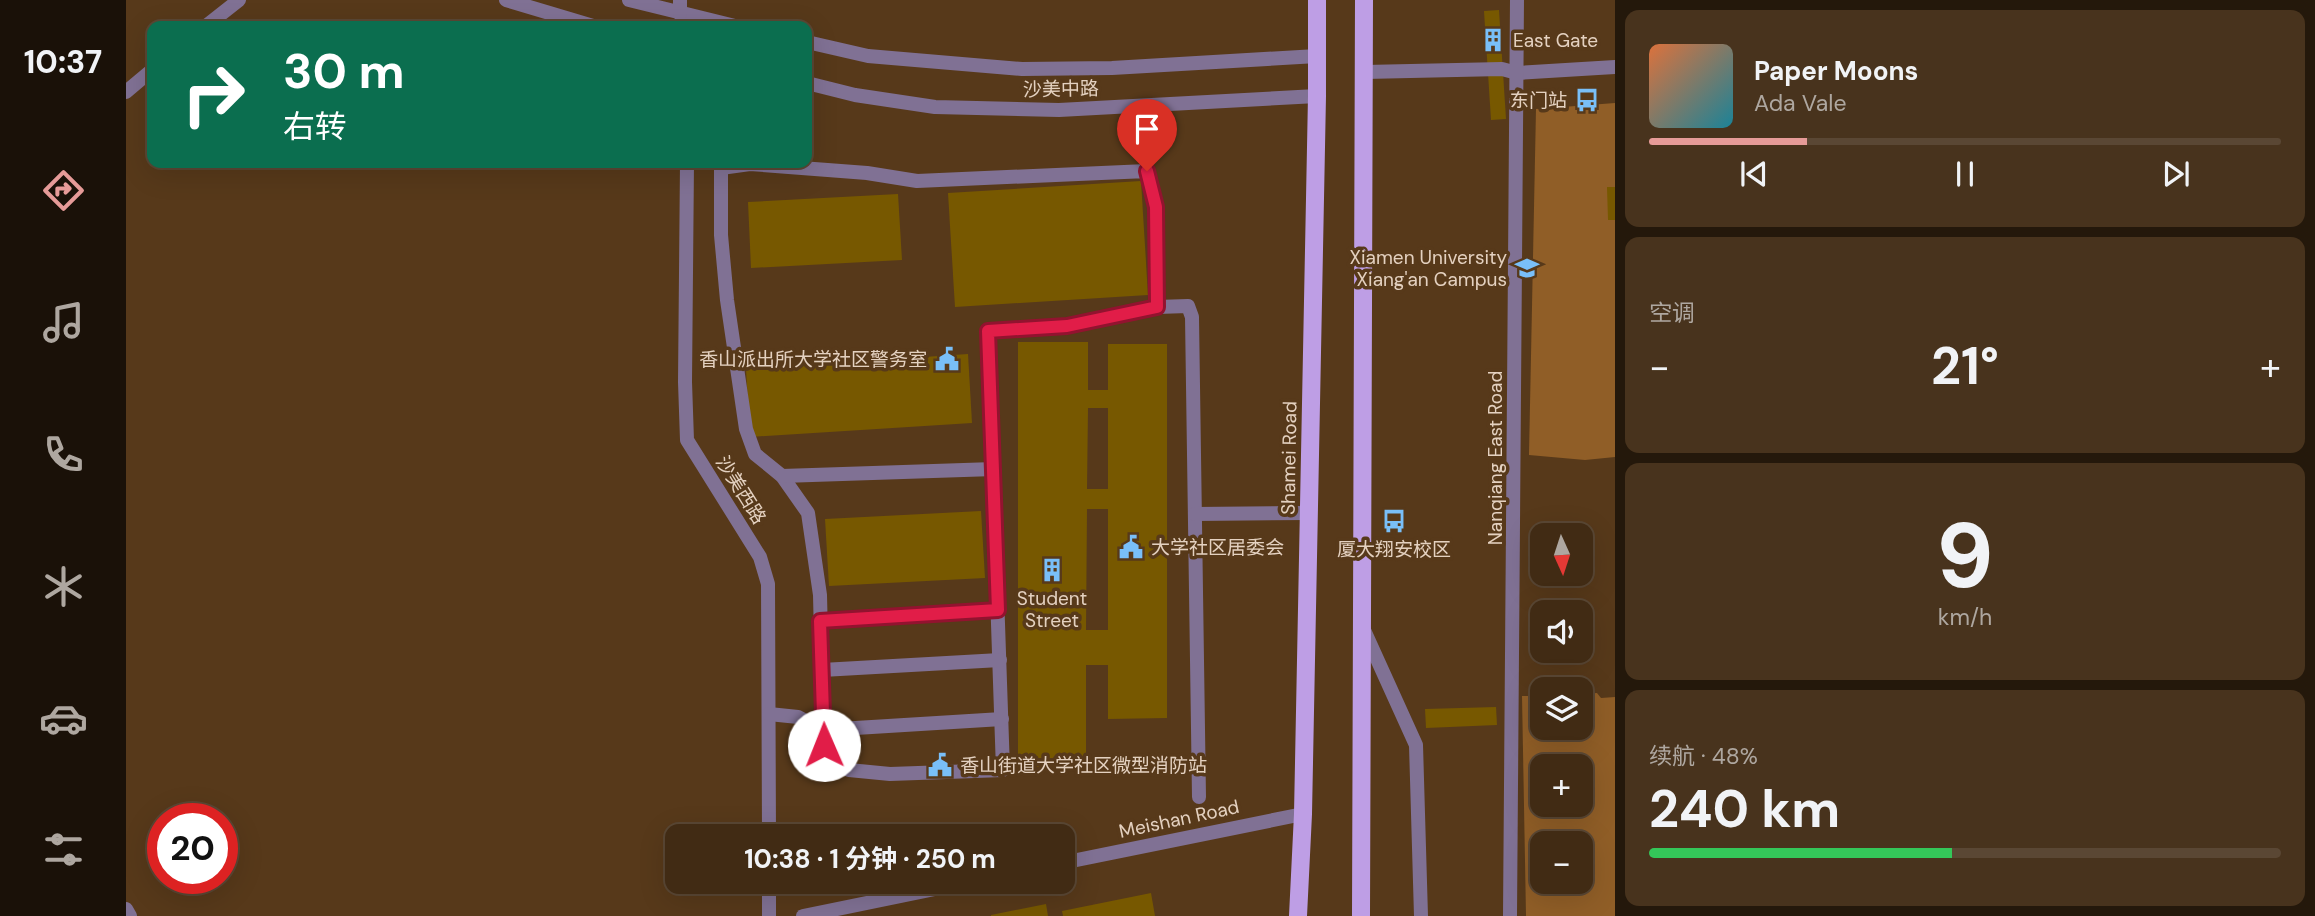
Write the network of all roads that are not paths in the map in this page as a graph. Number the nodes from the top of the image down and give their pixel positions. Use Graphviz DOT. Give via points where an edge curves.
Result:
graph roads {
  1 [pos="239,0"];
  2 [pos="506,0"];
  3 [pos="629,0"];
  4 [pos="1317,0"];
  5 [pos="1364,0"];
  6 [pos="1517,0"];
  7 [pos="681,13"];
  8 [pos="212,21"];
  9 [pos="576,21"];
  10 [pos="714,21"];
  11 [pos="812,43"];
  12 [pos="1317,56"];
  13 [pos="1615,68"];
  14 [pos="1364,72"];
  15 [pos="1517,73"];
  16 [pos="147,74"];
  17 [pos="812,84"];
  18 [pos="126,92"];
  19 [pos="1317,96"];
  20 [pos="687,168"];
  21 [pos="721,168"];
  22 [pos="802,168"];
  23 [pos="1157,307"];
  24 [pos="994,469"];
  25 [pos="782,477"];
  26 [pos="1309,513"];
  27 [pos="1195,514"];
  28 [pos="998,610"];
  29 [pos="820,621"];
  30 [pos="1362,624"];
  31 [pos="1000,660"];
  32 [pos="822,670"];
  33 [pos="769,714"];
  34 [pos="1002,719"];
  35 [pos="823,730"];
  36 [pos="1199,797"];
  37 [pos="1303,814"];
  38 [pos="769,824"];
  39 [pos="1075,860"];
  40 [pos="769,894"];
  41 [pos="910,894"];
  42 [pos="126,909"];
  43 [pos="130,916"];
  44 [pos="769,916"];
  45 [pos="803,916"];
  46 [pos="1298,916"];
  47 [pos="1361,916"];
  48 [pos="1421,916"];
  49 [pos="1510,916"];
  1 -- 8 [label="street"];
  2 -- 9 [label="street"];
  3 -- 7 [label="street"];
  4 -- 12 [label="main road, Shamei Road"];
  5 -- 14 [label="main road"];
  6 -- 15 [label="street, Nanqiang East Road"];
  7 -- 10 [label="street"];
  11 -- 12 [label="street, 沙美中路" via="868,56 1022,69"];
  12 -- 19 [label="main road, Shamei Road"];
  13 -- 15 [label="street"];
  14 -- 15 [label="street" via="1502,69"];
  14 -- 30 [label="main road"];
  15 -- 49 [label="street, Nanqiang East Road"];
  16 -- 18 [label="street"];
  17 -- 19 [label="street, 沙美中路" via="935,107 1059,110"];
  19 -- 26 [label="main road, Shamei Road"];
  20 -- 33 [label="street, 沙美西路" via="687,440 760,558 768,584"];
  21 -- 25 [label="street" via="727,300 746,429 755,454"];
  22 -- 23 [label="street" via="917,181 1147,171 1156,207"];
  23 -- 24 [label="street" via="1067,326 988,331"];
  23 -- 27 [label="street" via="1188,306 1192,317"];
  24 -- 25 [label="street"];
  24 -- 28 [label="street"];
  25 -- 29 [label="street" via="808,513"];
  26 -- 27 [label="street"];
  26 -- 37 [label="main road, Shamei Road"];
  27 -- 36 [label="street"];
  28 -- 29 [label="street"];
  28 -- 31 [label="street"];
  29 -- 32 [label="street"];
  30 -- 47 [label="main road"];
  30 -- 48 [label="street" via="1416,745"];
  31 -- 32 [label="street"];
  31 -- 34 [label="street"];
  32 -- 35 [label="street"];
  33 -- 35 [label="street" via="798,717"];
  33 -- 38 [label="street, 沙美西路"];
  34 -- 35 [label="street"];
  34 -- 35 [label="street" via="1003,770 890,774 849,770 824,760"];
  37 -- 39 [label="street, Meishan Road"];
  37 -- 46 [label="main road, Shamei Road"];
  40 -- 44 [label="street"];
  41 -- 45 [label="street"];
  42 -- 43 [label="street"];
}
